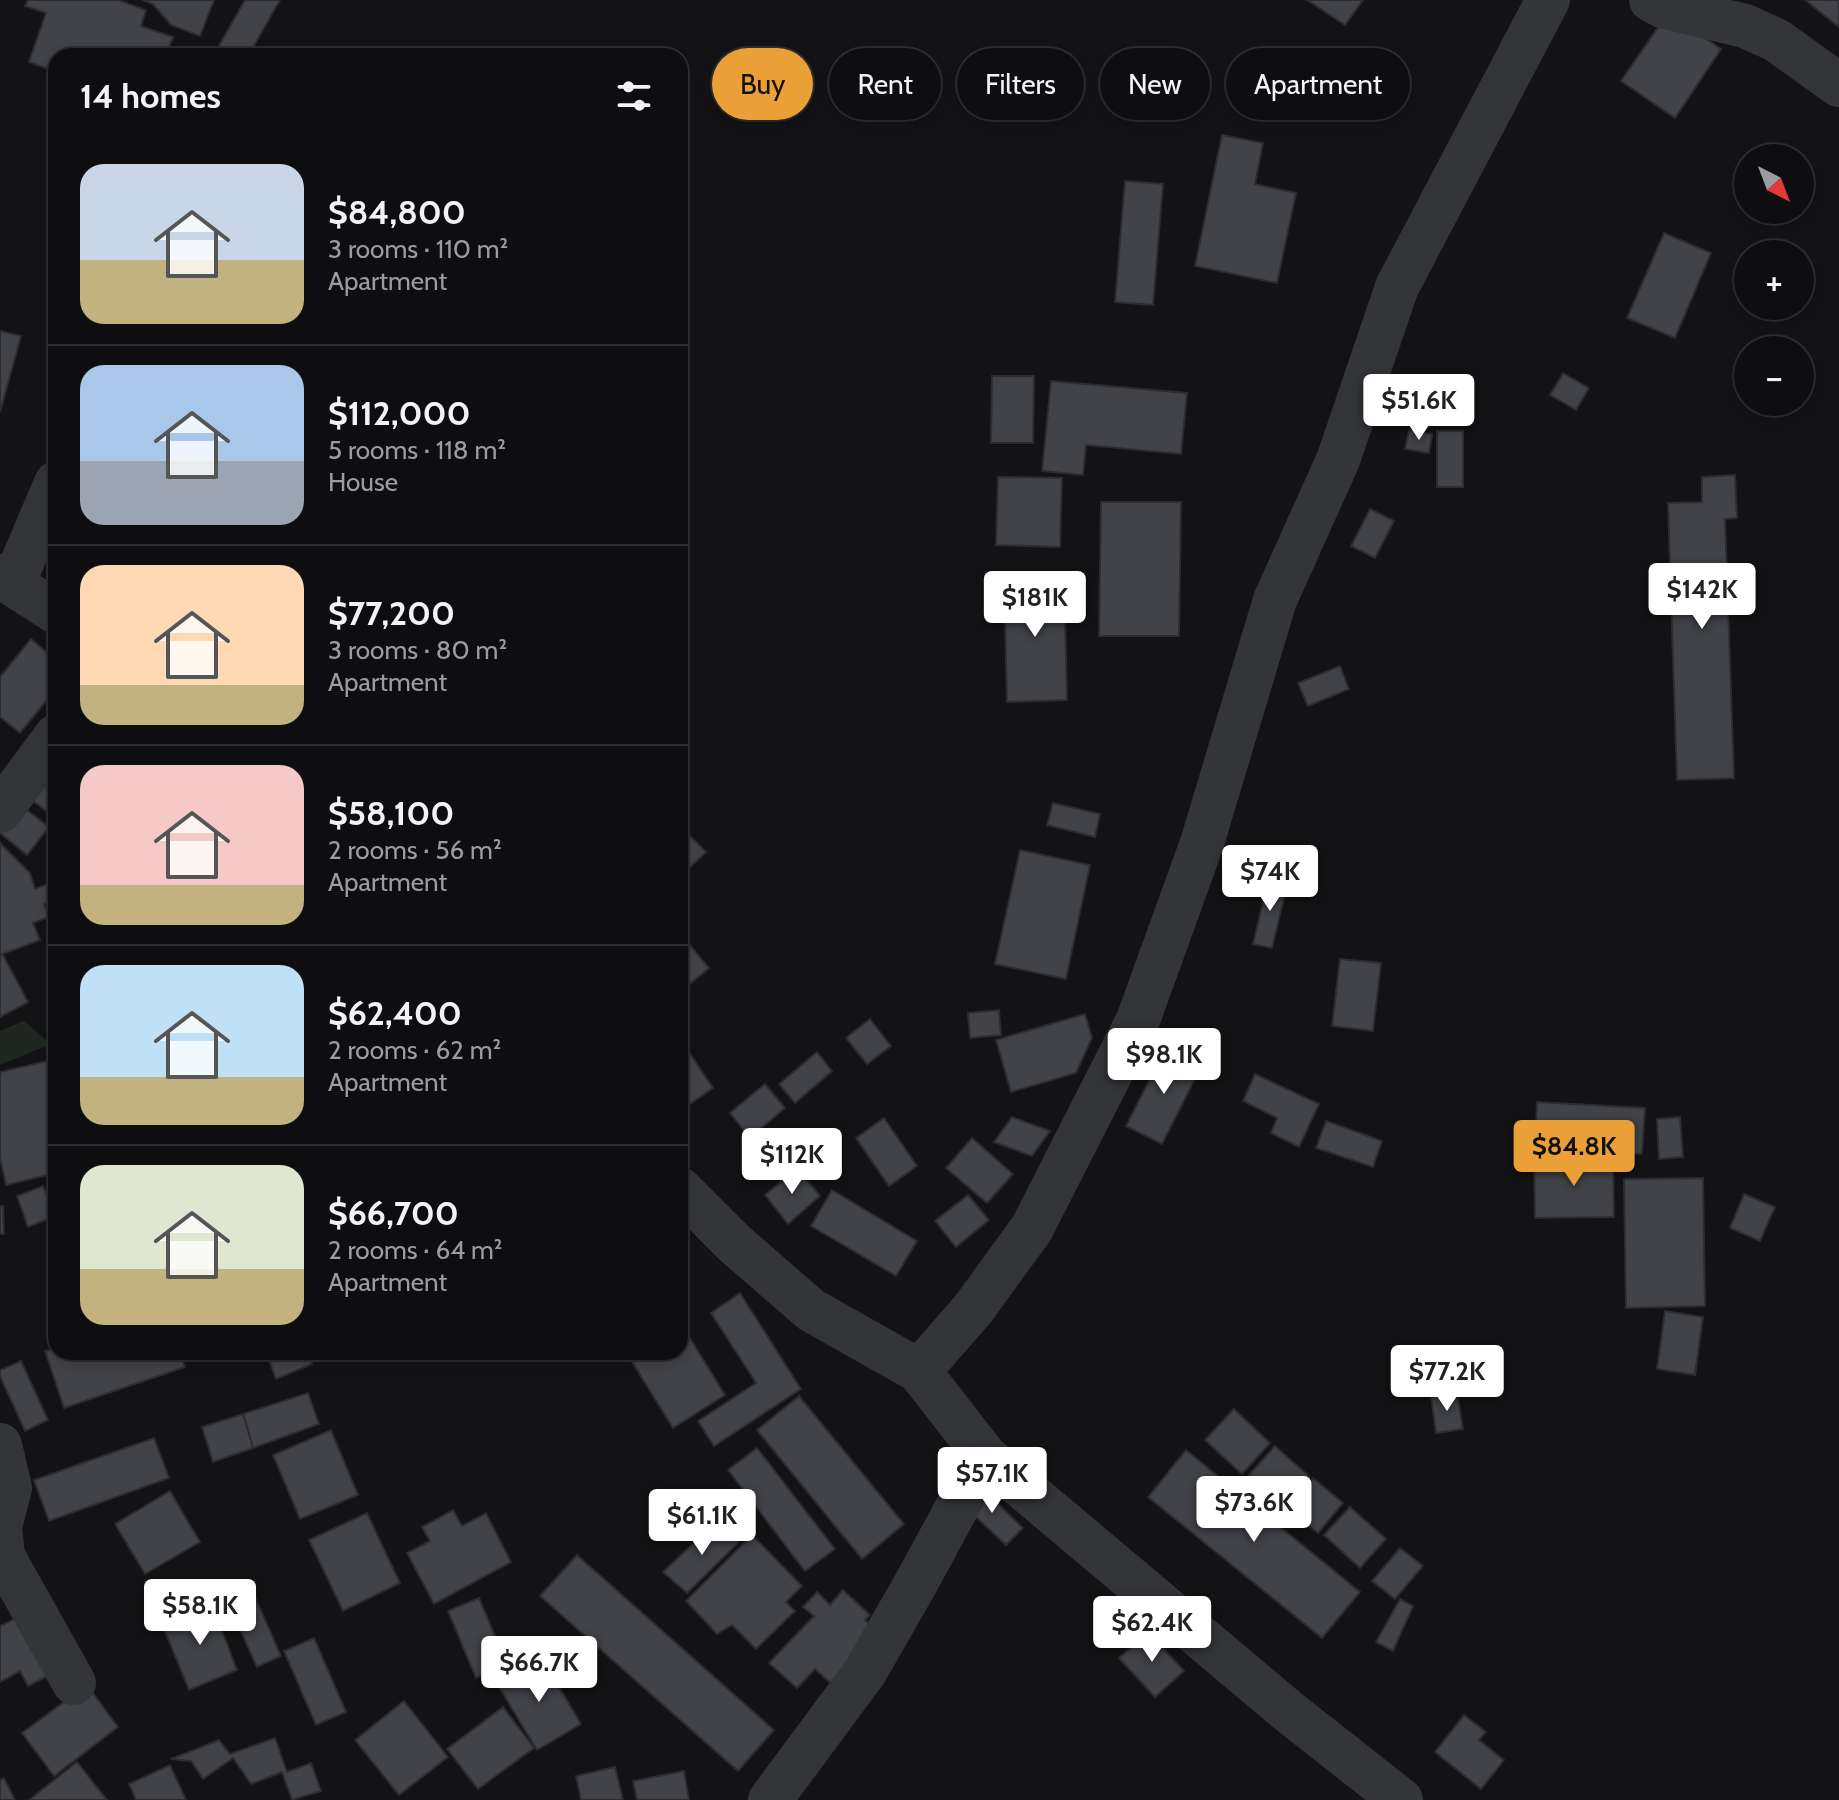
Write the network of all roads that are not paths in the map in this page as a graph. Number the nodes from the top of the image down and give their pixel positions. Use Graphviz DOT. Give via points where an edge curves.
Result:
graph roads {
  1 [pos="1548,0"];
  2 [pos="1651,0"];
  3 [pos="1839,85"];
  4 [pos="48,499"];
  5 [pos="7,580"];
  6 [pos="48,607"];
  7 [pos="48,747"];
  8 [pos="0,811"];
  9 [pos="688,1197"];
  10 [pos="919,1371"];
  11 [pos="0,1445"];
  12 [pos="985,1456"];
  13 [pos="0,1527"];
  14 [pos="74,1683"];
  15 [pos="770,1800"];
  16 [pos="1401,1800"];
  1 -- 10 [label="street" via="1397,287 1338,460 1275,600 1202,843 1138,1020 1032,1228 974,1308"];
  2 -- 3 [label="street" via="1756,30"];
  4 -- 5 [label="street"];
  5 -- 6 [label="street"];
  7 -- 8 [label="street"];
  9 -- 10 [label="street" via="811,1310"];
  10 -- 12 [label="street"];
  11 -- 13 [label="street" via="10,1488"];
  12 -- 15 [label="street" via="865,1672"];
  12 -- 16 [label="street"];
  13 -- 14 [label="street" via="3,1556"];
}
